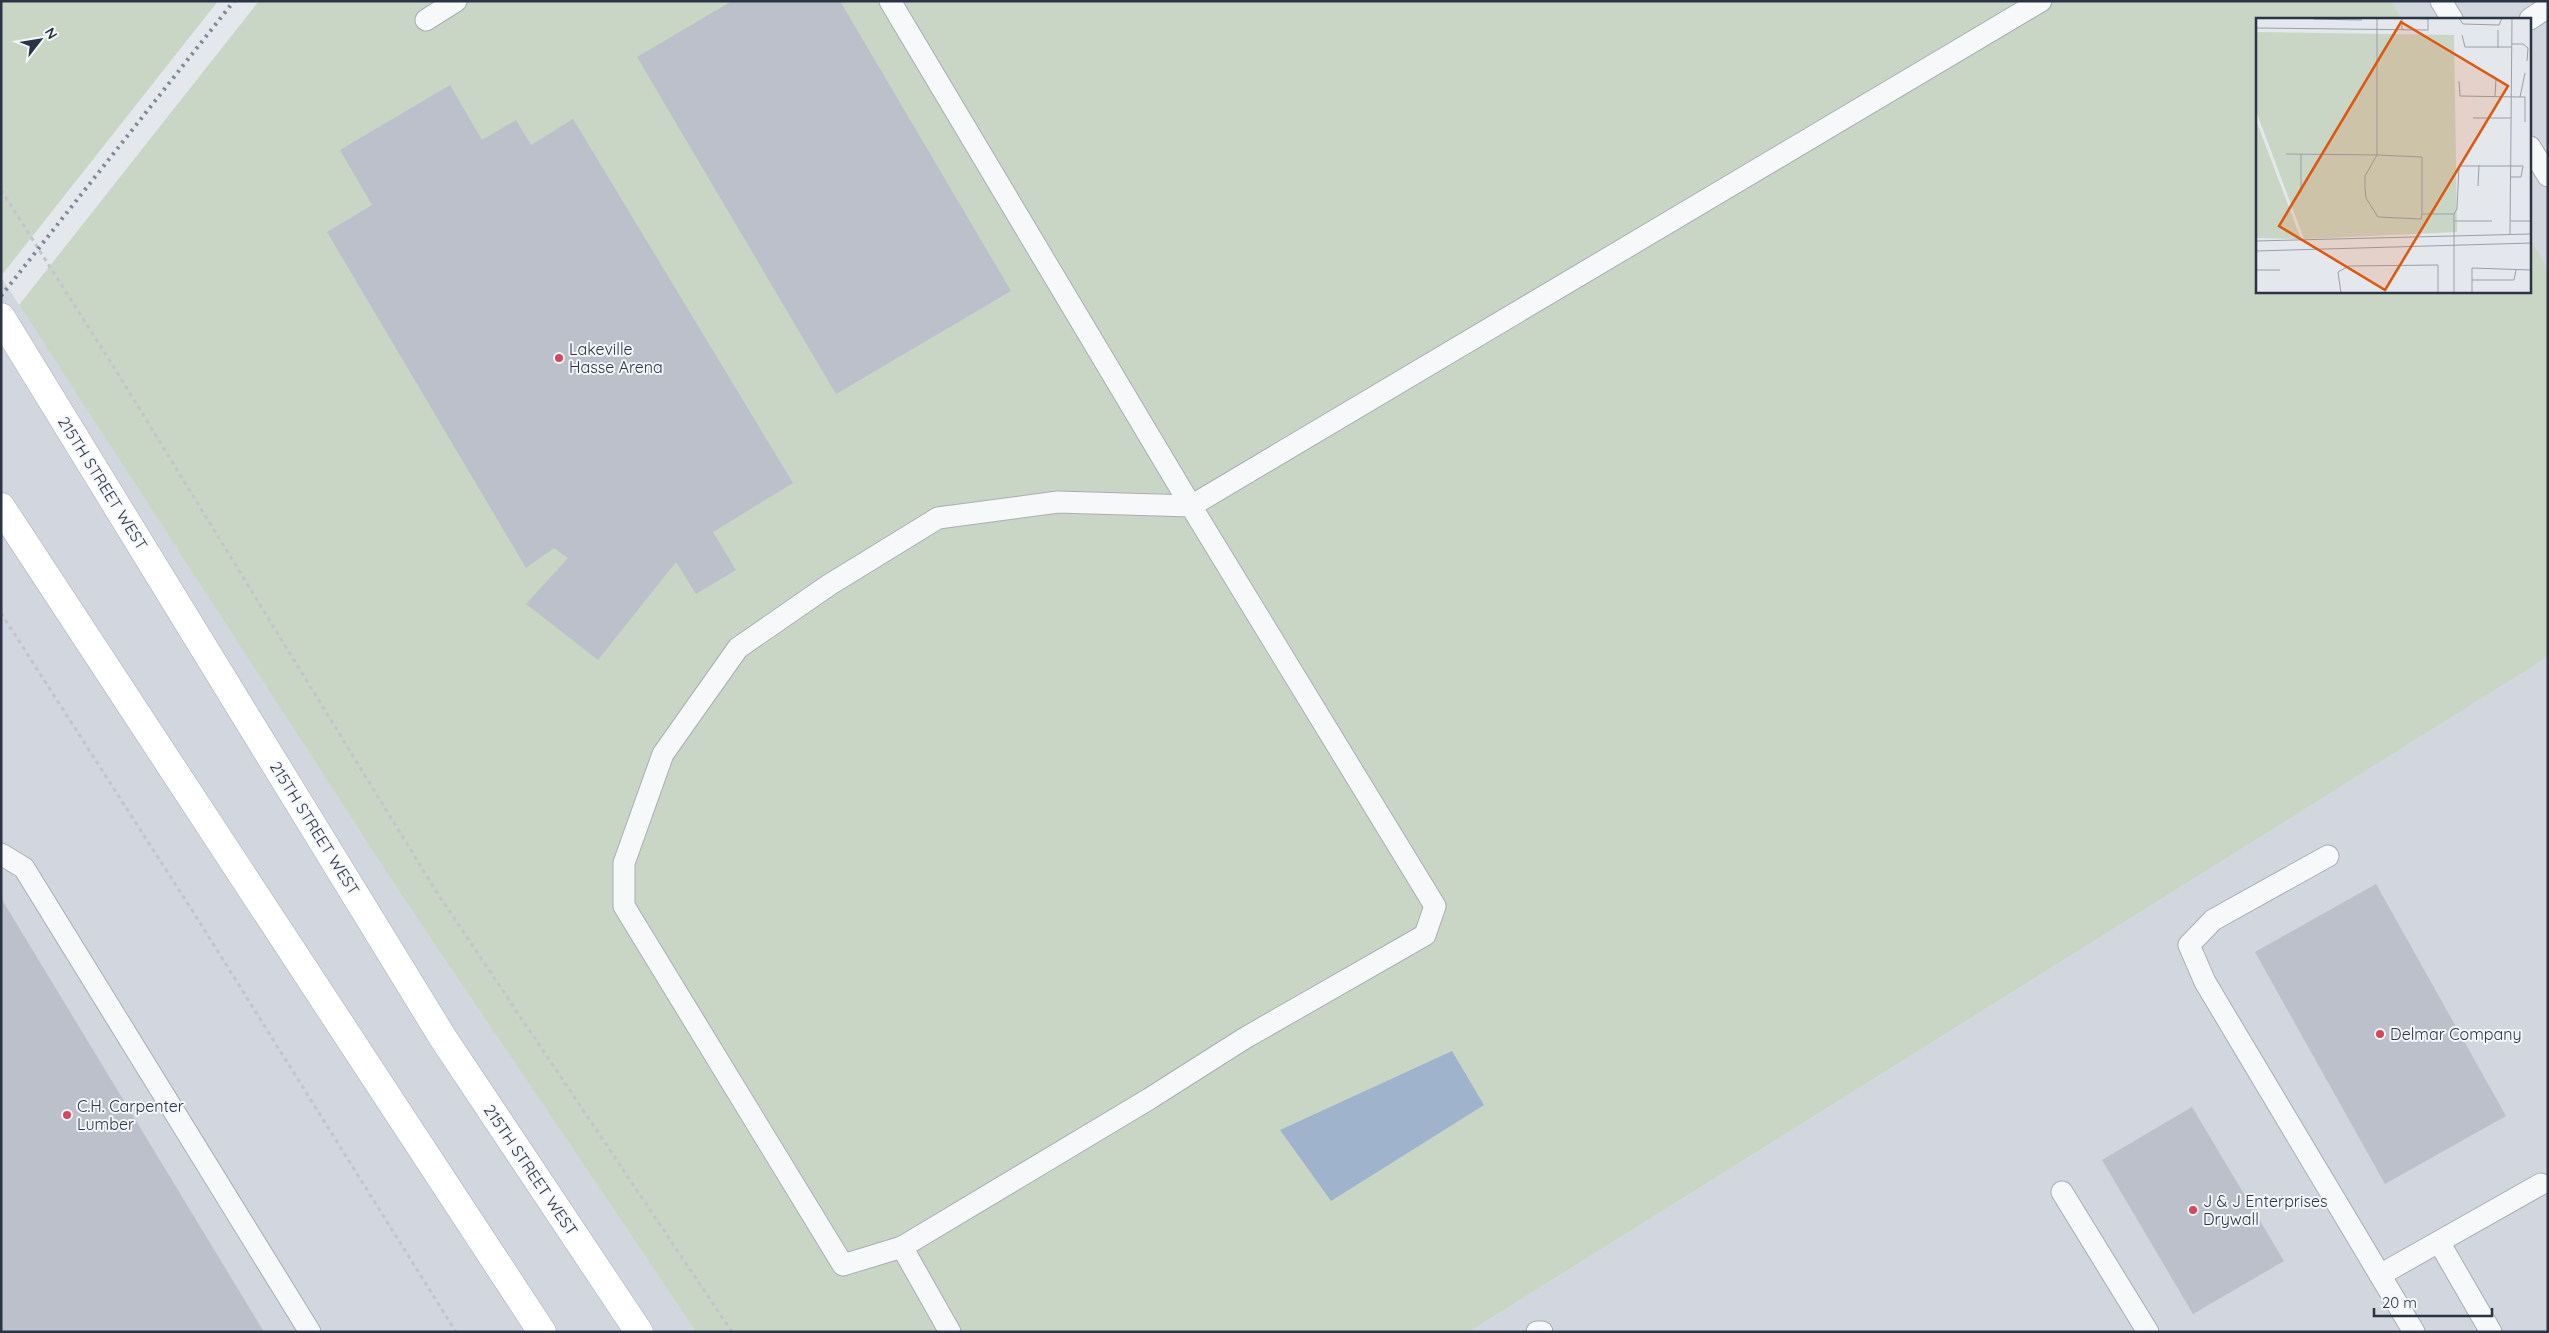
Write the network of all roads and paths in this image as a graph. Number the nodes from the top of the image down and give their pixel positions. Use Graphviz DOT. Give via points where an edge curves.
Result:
graph roads {
  1 [pos="456,1"];
  2 [pos="890,1"];
  3 [pos="2040,1"];
  4 [pos="2441,1"];
  5 [pos="2548,7"];
  6 [pos="2451,18"];
  7 [pos="2532,18"];
  8 [pos="426,20"];
  9 [pos="2532,150"];
  10 [pos="2548,176"];
  11 [pos="1,190"];
  12 [pos="1,317"];
  13 [pos="1191,506"];
  14 [pos="1,507"];
  15 [pos="1,613"];
  16 [pos="1,854"];
  17 [pos="2328,856"];
  18 [pos="2541,1184"];
  19 [pos="2062,1192"];
  20 [pos="2439,1242"];
  21 [pos="902,1247"];
  22 [pos="2380,1275"];
  23 [pos="310,1332"];
  24 [pos="456,1332"];
  25 [pos="542,1332"];
  26 [pos="639,1332"];
  27 [pos="732,1332"];
  28 [pos="950,1332"];
  29 [pos="1537,1332"];
  30 [pos="1542,1332"];
  31 [pos="2148,1332"];
  32 [pos="2414,1332"];
  33 [pos="2491,1332"];
  1 -- 8 [label="lane"];
  2 -- 13 [label="lane"];
  3 -- 13 [label="lane"];
  4 -- 6 [label="lane"];
  5 -- 7 [label="lane"];
  9 -- 10 [label="lane"];
  11 -- 27 [label="path" via="436,891"];
  12 -- 26 [label="main road, 215TH STREET WEST" via="443,1038"];
  13 -- 21 [label="lane" via="1435,906 1425,935 1245,1038"];
  13 -- 21 [label="lane" via="1058,502 938,518 829,585 738,648 663,754 624,863 624,906 843,1264"];
  14 -- 25 [label="main road"];
  15 -- 24 [label="path" via="197,918"];
  16 -- 23 [label="lane" via="24,868"];
  17 -- 22 [label="lane" via="2213,920 2190,945 2205,982"];
  18 -- 20 [label="lane"];
  19 -- 31 [label="lane"];
  20 -- 22 [label="lane"];
  20 -- 33 [label="lane"];
  21 -- 28 [label="lane"];
  22 -- 32 [label="lane"];
  29 -- 30 [label="lane"];
}
